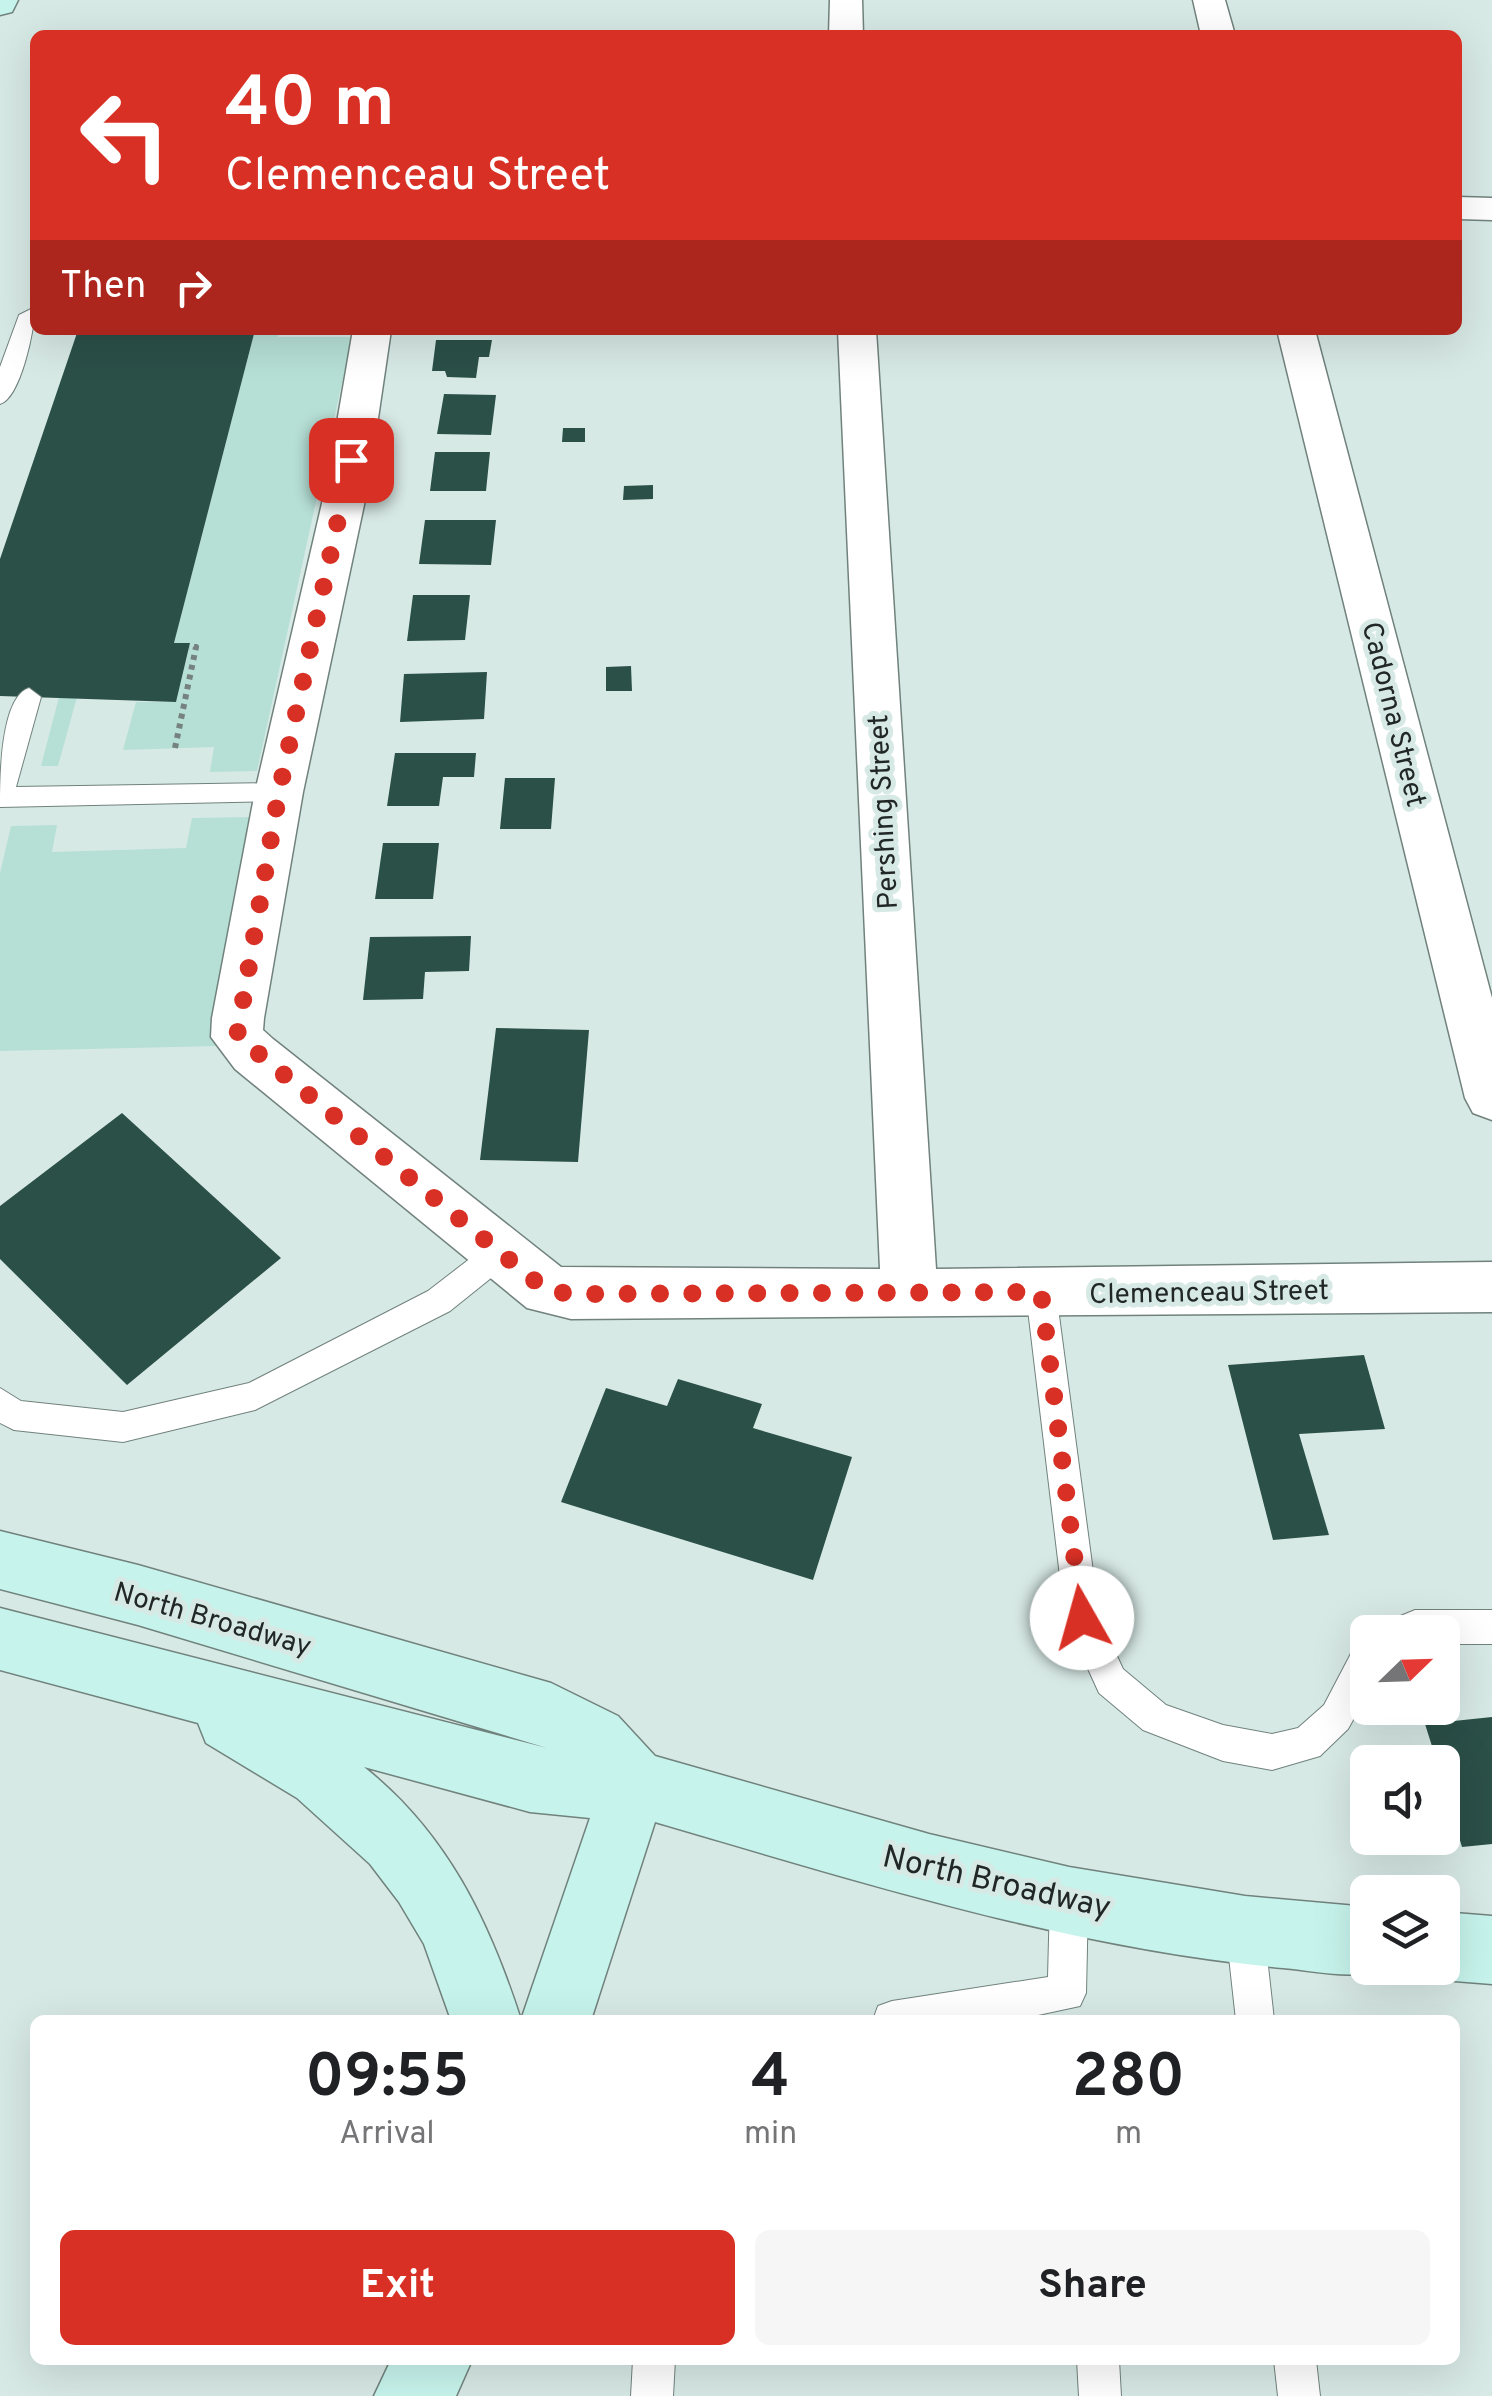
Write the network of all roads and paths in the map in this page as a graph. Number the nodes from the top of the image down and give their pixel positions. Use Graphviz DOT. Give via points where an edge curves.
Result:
graph roads {
  1 [pos="846,0"];
  2 [pos="1209,0"];
  3 [pos="846,30"];
  4 [pos="1217,30"];
  5 [pos="1462,208"];
  6 [pos="1492,209"];
  7 [pos="30,315"];
  8 [pos="371,335"];
  9 [pos="857,335"];
  10 [pos="1297,335"];
  11 [pos="0,396"];
  12 [pos="189,647"];
  13 [pos="29,697"];
  14 [pos="175,748"];
  15 [pos="279,792"];
  16 [pos="0,796"];
  17 [pos="1492,1098"];
  18 [pos="500,1253"];
  19 [pos="1492,1287"];
  20 [pos="1041,1292"];
  21 [pos="909,1294"];
  22 [pos="0,1403"];
  23 [pos="0,1560"];
  24 [pos="1460,1627"];
  25 [pos="1492,1627"];
  26 [pos="0,1639"];
  27 [pos="102,1666"];
  28 [pos="1350,1687"];
  29 [pos="635,1783"];
  30 [pos="1069,1901"];
  31 [pos="1244,1930"];
  32 [pos="1350,1939"];
  33 [pos="1460,1947"];
  34 [pos="1492,1950"];
  35 [pos="1068,2007"];
  36 [pos="485,2015"];
  37 [pos="558,2015"];
  38 [pos="960,2015"];
  39 [pos="1254,2015"];
  40 [pos="431,2365"];
  41 [pos="654,2365"];
  42 [pos="1098,2365"];
  43 [pos="1296,2365"];
  44 [pos="413,2396"];
  45 [pos="652,2396"];
  46 [pos="1100,2396"];
  47 [pos="1299,2396"];
  1 -- 3 [label="street"];
  2 -- 4 [label="street"];
  5 -- 6 [label="street"];
  7 -- 11 [label="lane"];
  8 -- 15 [label="street" via="347,486"];
  9 -- 21 [label="street, Pershing Street"];
  10 -- 17 [label="street, Cadorna Street"];
  12 -- 14 [label="path" via="196,648"];
  13 -- 16 [label="lane"];
  15 -- 16 [label="lane"];
  15 -- 18 [label="street, Clemenceau Street" via="237,1036"];
  18 -- 21 [label="street, Clemenceau Street" via="546,1290 571,1294"];
  18 -- 22 [label="lane" via="439,1301 255,1396 123,1427 14,1415"];
  19 -- 20 [label="street, Clemenceau Street"];
  20 -- 21 [label="street, Clemenceau Street"];
  20 -- 28 [label="lane" via="1082,1618 1111,1681 1154,1718 1222,1743 1272,1752 1307,1742 1336,1718"];
  23 -- 29 [label="main road, North Broadway" via="551,1715 595,1739"];
  24 -- 25 [label="lane"];
  26 -- 27 [label="main road, North Broadway"];
  27 -- 29 [label="main road, North Broadway" via="530,1779"];
  27 -- 36 [label="main road" via="258,1734 382,1827 446,1908"];
  29 -- 30 [label="main road, North Broadway"];
  29 -- 37 [label="main road"];
  30 -- 31 [label="main road, North Broadway"];
  30 -- 35 [label="lane"];
  31 -- 32 [label="main road, North Broadway"];
  31 -- 39 [label="lane"];
  33 -- 34 [label="main road"];
  35 -- 38 [label="lane"];
  40 -- 44 [label="main road"];
  41 -- 45 [label="lane"];
  42 -- 46 [label="lane"];
  43 -- 47 [label="lane"];
}
